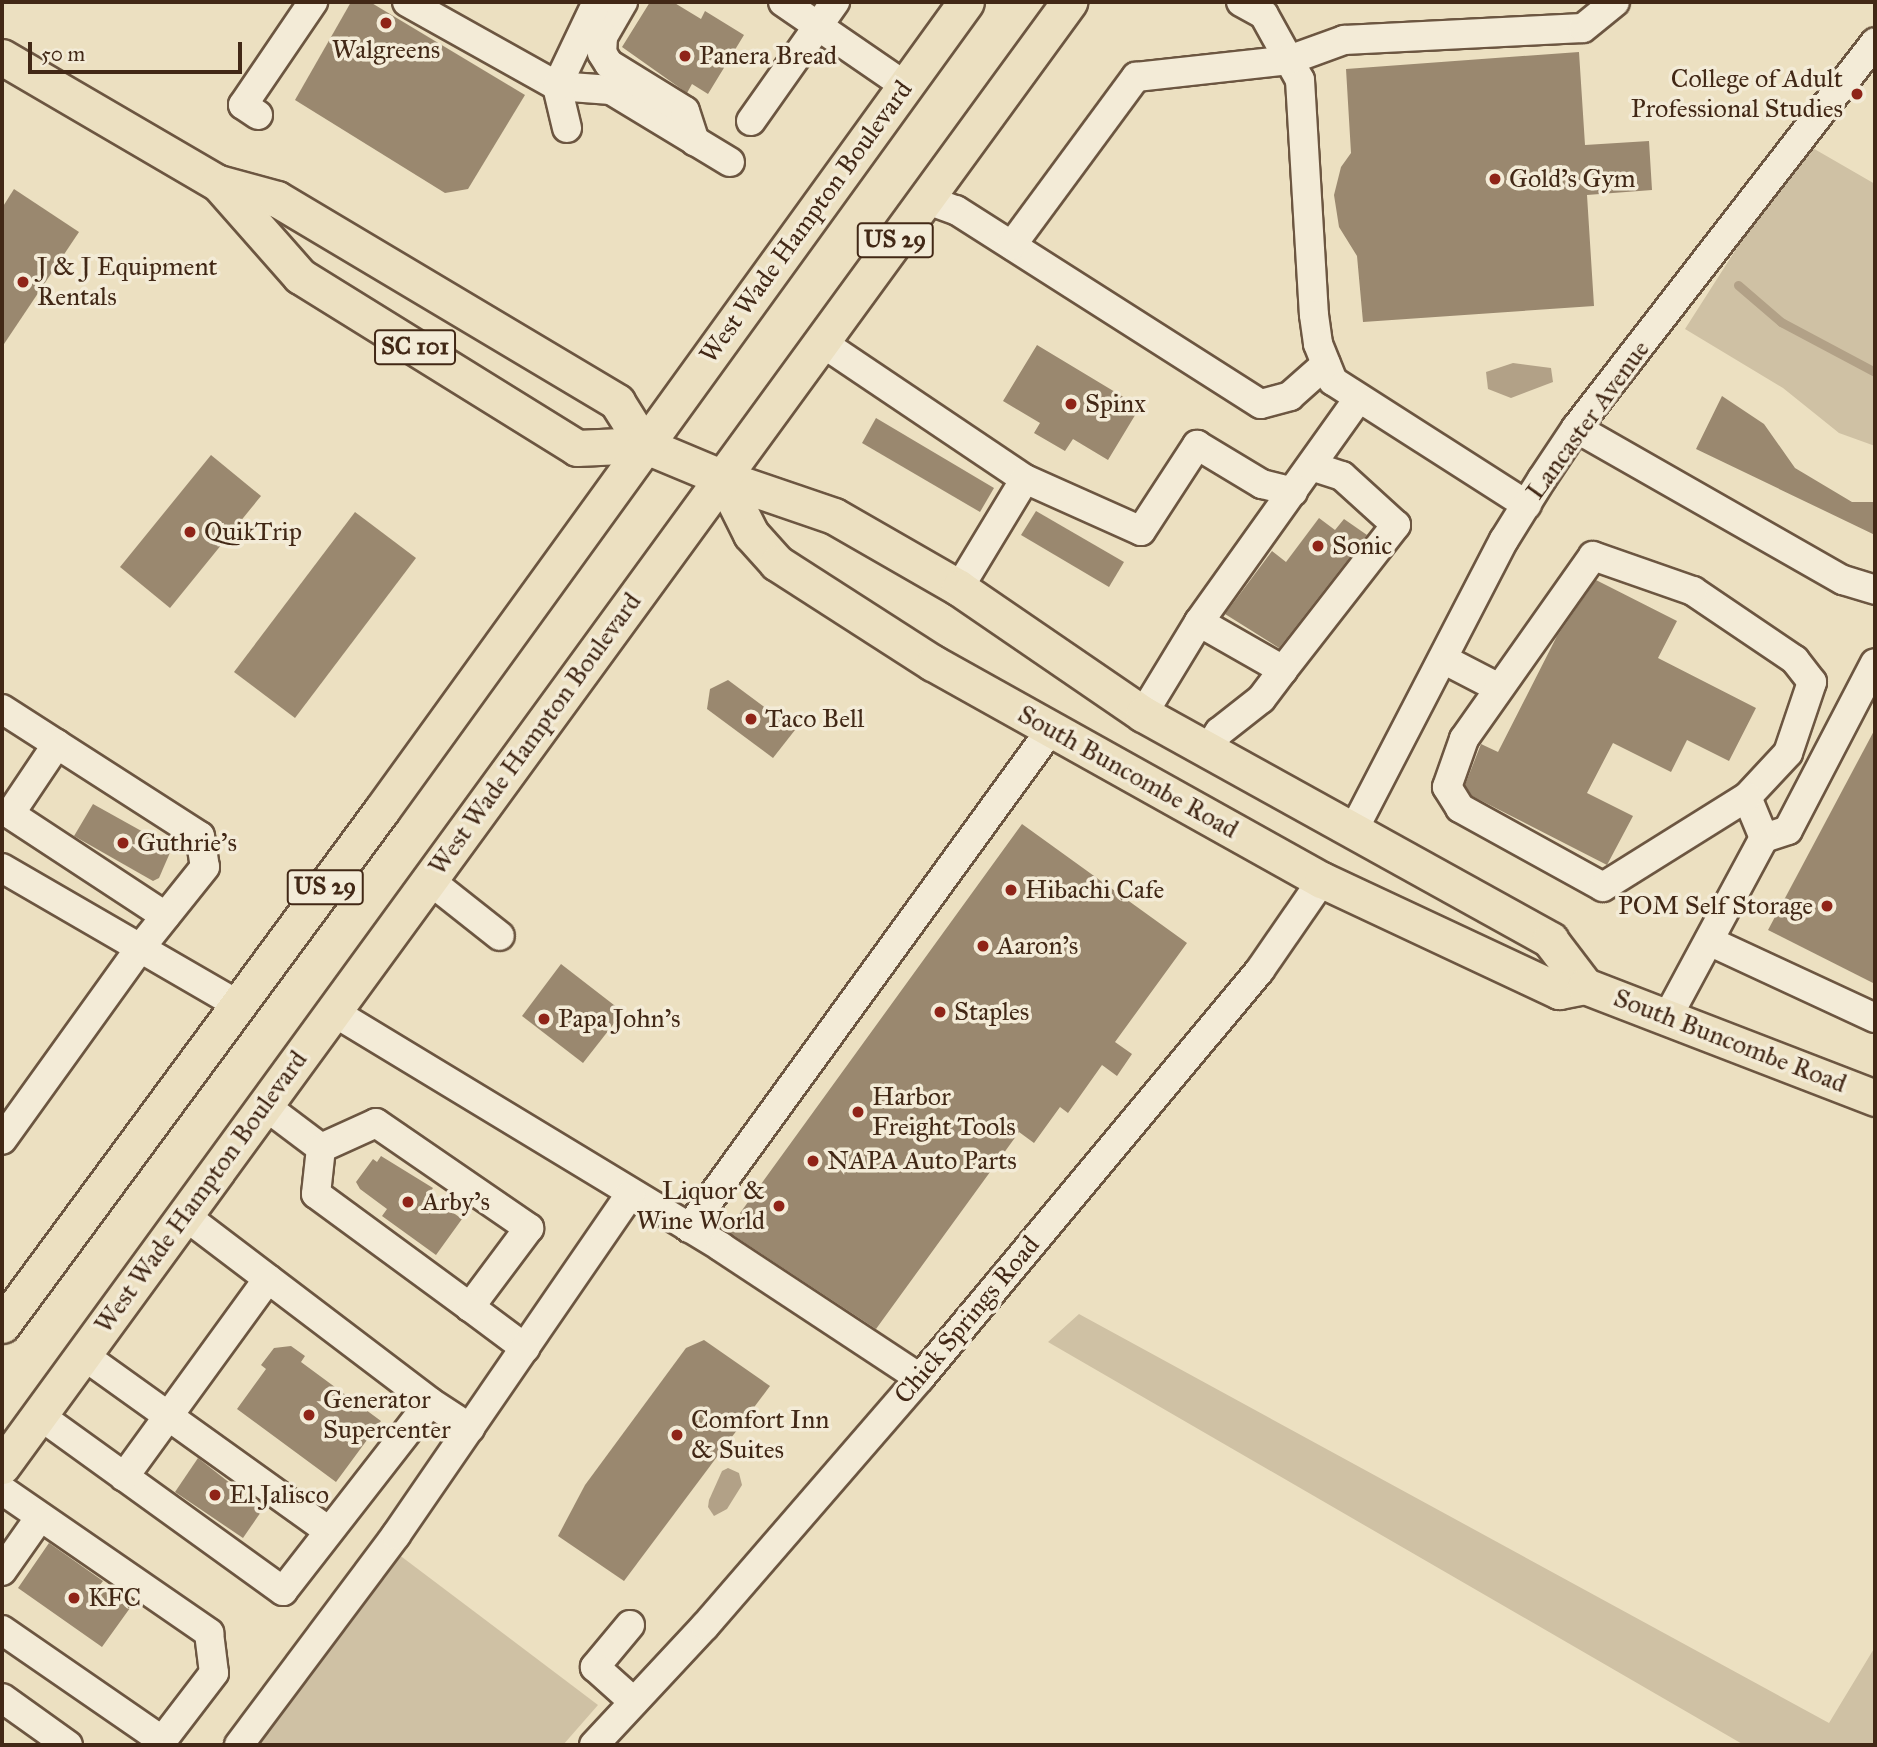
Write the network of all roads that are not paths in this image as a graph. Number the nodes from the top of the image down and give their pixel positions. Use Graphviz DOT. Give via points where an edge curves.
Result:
graph roads {
  1 [pos="313,2"];
  2 [pos="407,2"];
  3 [pos="597,2"];
  4 [pos="623,2"];
  5 [pos="783,2"];
  6 [pos="966,2"];
  7 [pos="1069,2"];
  8 [pos="1241,2"];
  9 [pos="1615,2"];
  10 [pos="828,13"];
  11 [pos="1875,43"];
  12 [pos="2,57"];
  13 [pos="1289,60"];
  14 [pos="557,86"];
  15 [pos="905,86"];
  16 [pos="250,110"];
  17 [pos="751,121"];
  18 [pos="567,128"];
  19 [pos="695,141"];
  20 [pos="730,162"];
  21 [pos="218,183"];
  22 [pos="925,199"];
  23 [pos="1012,245"];
  24 [pos="821,342"];
  25 [pos="1326,364"];
  26 [pos="1359,398"];
  27 [pos="1576,428"];
  28 [pos="644,445"];
  29 [pos="1312,466"];
  30 [pos="723,478"];
  31 [pos="1025,479"];
  32 [pos="1293,492"];
  33 [pos="1527,505"];
  34 [pos="959,588"];
  35 [pos="1875,590"];
  36 [pos="1199,622"];
  37 [pos="1443,659"];
  38 [pos="1875,663"];
  39 [pos="1283,670"];
  40 [pos="1499,688"];
  41 [pos="2,709"];
  42 [pos="1143,714"];
  43 [pos="1052,728"];
  44 [pos="57,744"];
  45 [pos="1208,749"];
  46 [pos="1747,797"];
  47 [pos="1353,831"];
  48 [pos="1764,838"];
  49 [pos="2,868"];
  50 [pos="429,880"];
  51 [pos="1322,880"];
  52 [pos="165,916"];
  53 [pos="500,936"];
  54 [pos="1709,941"];
  55 [pos="140,947"];
  56 [pos="1585,986"];
  57 [pos="237,1004"];
  58 [pos="332,1011"];
  59 [pos="1668,1016"];
  60 [pos="1875,1018"];
  61 [pos="1875,1098"];
  62 [pos="264,1105"];
  63 [pos="2,1140"];
  64 [pos="321,1147"];
  65 [pos="630,1194"];
  66 [pos="184,1215"];
  67 [pos="689,1228"];
  68 [pos="268,1279"];
  69 [pos="470,1307"];
  70 [pos="2,1325"];
  71 [pos="525,1348"];
  72 [pos="83,1355"];
  73 [pos="920,1378"];
  74 [pos="430,1402"];
  75 [pos="167,1413"];
  76 [pos="39,1415"];
  77 [pos="471,1428"];
  78 [pos="2,1466"];
  79 [pos="124,1477"];
  80 [pos="2,1490"];
  81 [pos="40,1517"];
  82 [pos="329,1531"];
  83 [pos="2,1571"];
  84 [pos="630,1625"];
  85 [pos="2,1630"];
  86 [pos="2,1698"];
  87 [pos="634,1702"];
  88 [pos="161,1743"];
  89 [pos="68,1745"];
  90 [pos="239,1745"];
  91 [pos="594,1745"];
  1 -- 16 [label="street"];
  2 -- 14 [label="street"];
  3 -- 14 [label="street"];
  4 -- 19 [label="street" via="603,36 602,53 609,64 685,111"];
  5 -- 10 [label="street"];
  6 -- 15 [label="main road, West Wade Hampton Boulevard / US 29"];
  7 -- 22 [label="main road, West Wade Hampton Boulevard / US 29"];
  8 -- 13 [label="street" via="1264,15"];
  9 -- 13 [label="street" via="1583,28 1344,40"];
  10 -- 15 [label="street"];
  10 -- 17 [label="street"];
  11 -- 27 [label="street, Lancaster Avenue"];
  12 -- 21 [label="main road, SC 101"];
  13 -- 23 [label="street" via="1136,77"];
  13 -- 25 [label="street" via="1300,80 1313,302 1318,344"];
  14 -- 18 [label="street"];
  14 -- 19 [label="street" via="611,90"];
  15 -- 28 [label="main road, West Wade Hampton Boulevard / US 29"];
  19 -- 20 [label="street"];
  21 -- 28 [label="main road, SC 101" via="277,198 617,402"];
  21 -- 28 [label="main road, SC 101" via="300,276 363,317 578,448"];
  22 -- 23 [label="street" via="956,210"];
  22 -- 24 [label="main road, West Wade Hampton Boulevard / US 29"];
  23 -- 25 [label="street" via="1261,404 1290,396"];
  24 -- 30 [label="main road, West Wade Hampton Boulevard / US 29"];
  24 -- 31 [label="street"];
  25 -- 26 [label="street" via="1333,381"];
  26 -- 29 [label="street"];
  26 -- 33 [label="street"];
  27 -- 33 [label="street, Lancaster Avenue"];
  27 -- 35 [label="street" via="1843,579"];
  28 -- 30 [label="main road, South Buncombe Road"];
  28 -- 57 [label="main road, West Wade Hampton Boulevard / US 29"];
  29 -- 32 [label="street"];
  29 -- 39 [label="street" via="1342,476 1396,525"];
  30 -- 34 [label="main road, South Buncombe Road" via="834,516"];
  30 -- 43 [label="main road, South Buncombe Road" via="751,534 777,563 933,663"];
  30 -- 50 [label="main road, West Wade Hampton Boulevard / US 29"];
  31 -- 32 [label="street" via="1140,531 1197,445 1262,484"];
  31 -- 34 [label="street"];
  32 -- 36 [label="street" via="1277,508"];
  33 -- 37 [label="street, Lancaster Avenue"];
  34 -- 42 [label="main road, South Buncombe Road"];
  36 -- 39 [label="street"];
  36 -- 42 [label="street"];
  37 -- 40 [label="street"];
  37 -- 47 [label="street, Lancaster Avenue"];
  38 -- 48 [label="street" via="1788,830"];
  39 -- 45 [label="street" via="1261,699 1219,732"];
  40 -- 46 [label="street" via="1464,739 1447,787 1460,808 1603,887"];
  40 -- 46 [label="street" via="1593,556 1693,591 1795,660 1812,682 1788,753"];
  41 -- 44 [label="street"];
  42 -- 45 [label="main road, South Buncombe Road"];
  43 -- 51 [label="main road, South Buncombe Road"];
  43 -- 67 [label="street"];
  44 -- 52 [label="street" via="200,836 205,867"];
  44 -- 52 [label="street" via="10,814"];
  45 -- 47 [label="main road, South Buncombe Road"];
  46 -- 48 [label="street"];
  47 -- 56 [label="main road, South Buncombe Road" via="1550,940"];
  48 -- 54 [label="street"];
  49 -- 55 [label="street"];
  50 -- 53 [label="street"];
  50 -- 58 [label="main road, West Wade Hampton Boulevard / US 29"];
  51 -- 56 [label="main road, South Buncombe Road" via="1559,991"];
  51 -- 73 [label="street, Chick Springs Road" via="1260,970"];
  52 -- 55 [label="street"];
  54 -- 59 [label="street"];
  54 -- 60 [label="street"];
  55 -- 57 [label="street"];
  55 -- 63 [label="street"];
  56 -- 59 [label="main road, South Buncombe Road"];
  57 -- 70 [label="main road, West Wade Hampton Boulevard / US 29"];
  58 -- 62 [label="main road, West Wade Hampton Boulevard / US 29"];
  58 -- 65 [label="street"];
  59 -- 61 [label="main road, South Buncombe Road"];
  62 -- 64 [label="street"];
  62 -- 66 [label="main road, West Wade Hampton Boulevard / US 29"];
  64 -- 69 [label="street" via="316,1194"];
  64 -- 69 [label="street" via="376,1123 528,1228"];
  65 -- 67 [label="street"];
  65 -- 71 [label="street"];
  66 -- 68 [label="street"];
  66 -- 72 [label="main road, West Wade Hampton Boulevard / US 29"];
  67 -- 73 [label="street"];
  68 -- 74 [label="street"];
  68 -- 75 [label="street"];
  69 -- 71 [label="street"];
  71 -- 77 [label="street"];
  72 -- 75 [label="street"];
  72 -- 76 [label="main road, West Wade Hampton Boulevard / US 29"];
  73 -- 87 [label="street, Chick Springs Road"];
  74 -- 77 [label="street"];
  74 -- 82 [label="street"];
  75 -- 79 [label="street"];
  75 -- 82 [label="street"];
  76 -- 78 [label="main road, West Wade Hampton Boulevard / US 29"];
  76 -- 79 [label="street"];
  77 -- 90 [label="street"];
  79 -- 82 [label="street" via="283,1591"];
  80 -- 81 [label="street"];
  81 -- 83 [label="street"];
  81 -- 88 [label="street" via="209,1633 214,1673"];
  84 -- 87 [label="street" via="595,1667"];
  85 -- 88 [label="street"];
  86 -- 89 [label="street"];
  87 -- 91 [label="street, Chick Springs Road"];
}
